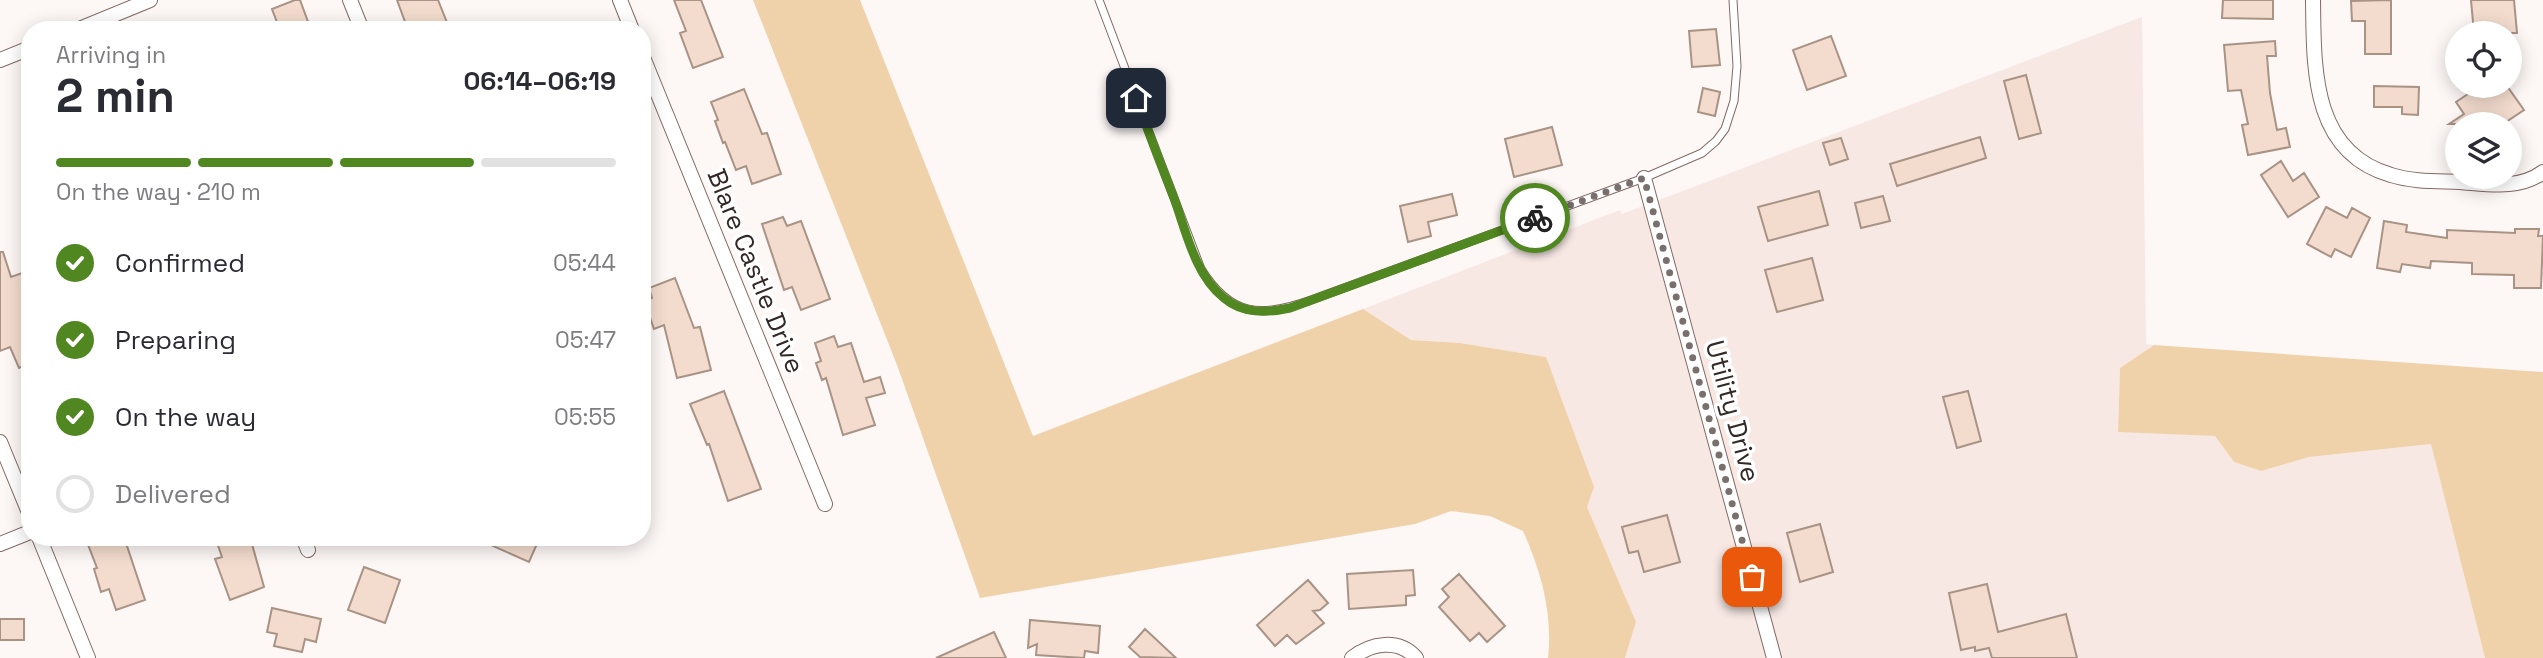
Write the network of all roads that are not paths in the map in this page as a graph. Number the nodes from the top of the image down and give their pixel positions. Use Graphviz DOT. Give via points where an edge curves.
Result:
graph roads {
  1 [pos="150,0"];
  2 [pos="350,0"];
  3 [pos="620,0"];
  4 [pos="1099,0"];
  5 [pos="1734,0"];
  6 [pos="2312,0"];
  7 [pos="106,21"];
  8 [pos="358,21"];
  9 [pos="628,21"];
  10 [pos="21,52"];
  11 [pos="0,60"];
  12 [pos="651,77"];
  13 [pos="2543,172"];
  14 [pos="1644,178"];
  15 [pos="0,442"];
  16 [pos="21,493"];
  17 [pos="825,504"];
  18 [pos="21,536"];
  19 [pos="0,544"];
  20 [pos="43,546"];
  21 [pos="88,658"];
  22 [pos="1352,658"];
  23 [pos="1416,658"];
  24 [pos="1774,658"];
  1 -- 7 [label="street"];
  2 -- 8 [label="street"];
  3 -- 9 [label="street"];
  4 -- 14 [label="lane" via="1201,269 1222,297 1254,312 1290,308"];
  5 -- 14 [label="lane" via="1737,66 1734,101 1724,129 1702,152"];
  6 -- 13 [label="street" via="2321,105 2336,136 2358,159 2389,175 2427,180 2514,184"];
  10 -- 11 [label="street"];
  12 -- 17 [label="street, Blare Castle Drive"];
  14 -- 24 [label="street, Utility Drive"];
  15 -- 16 [label="street"];
  18 -- 19 [label="street"];
  20 -- 21 [label="street"];
  22 -- 23 [label="street" via="1390,644"];
}
